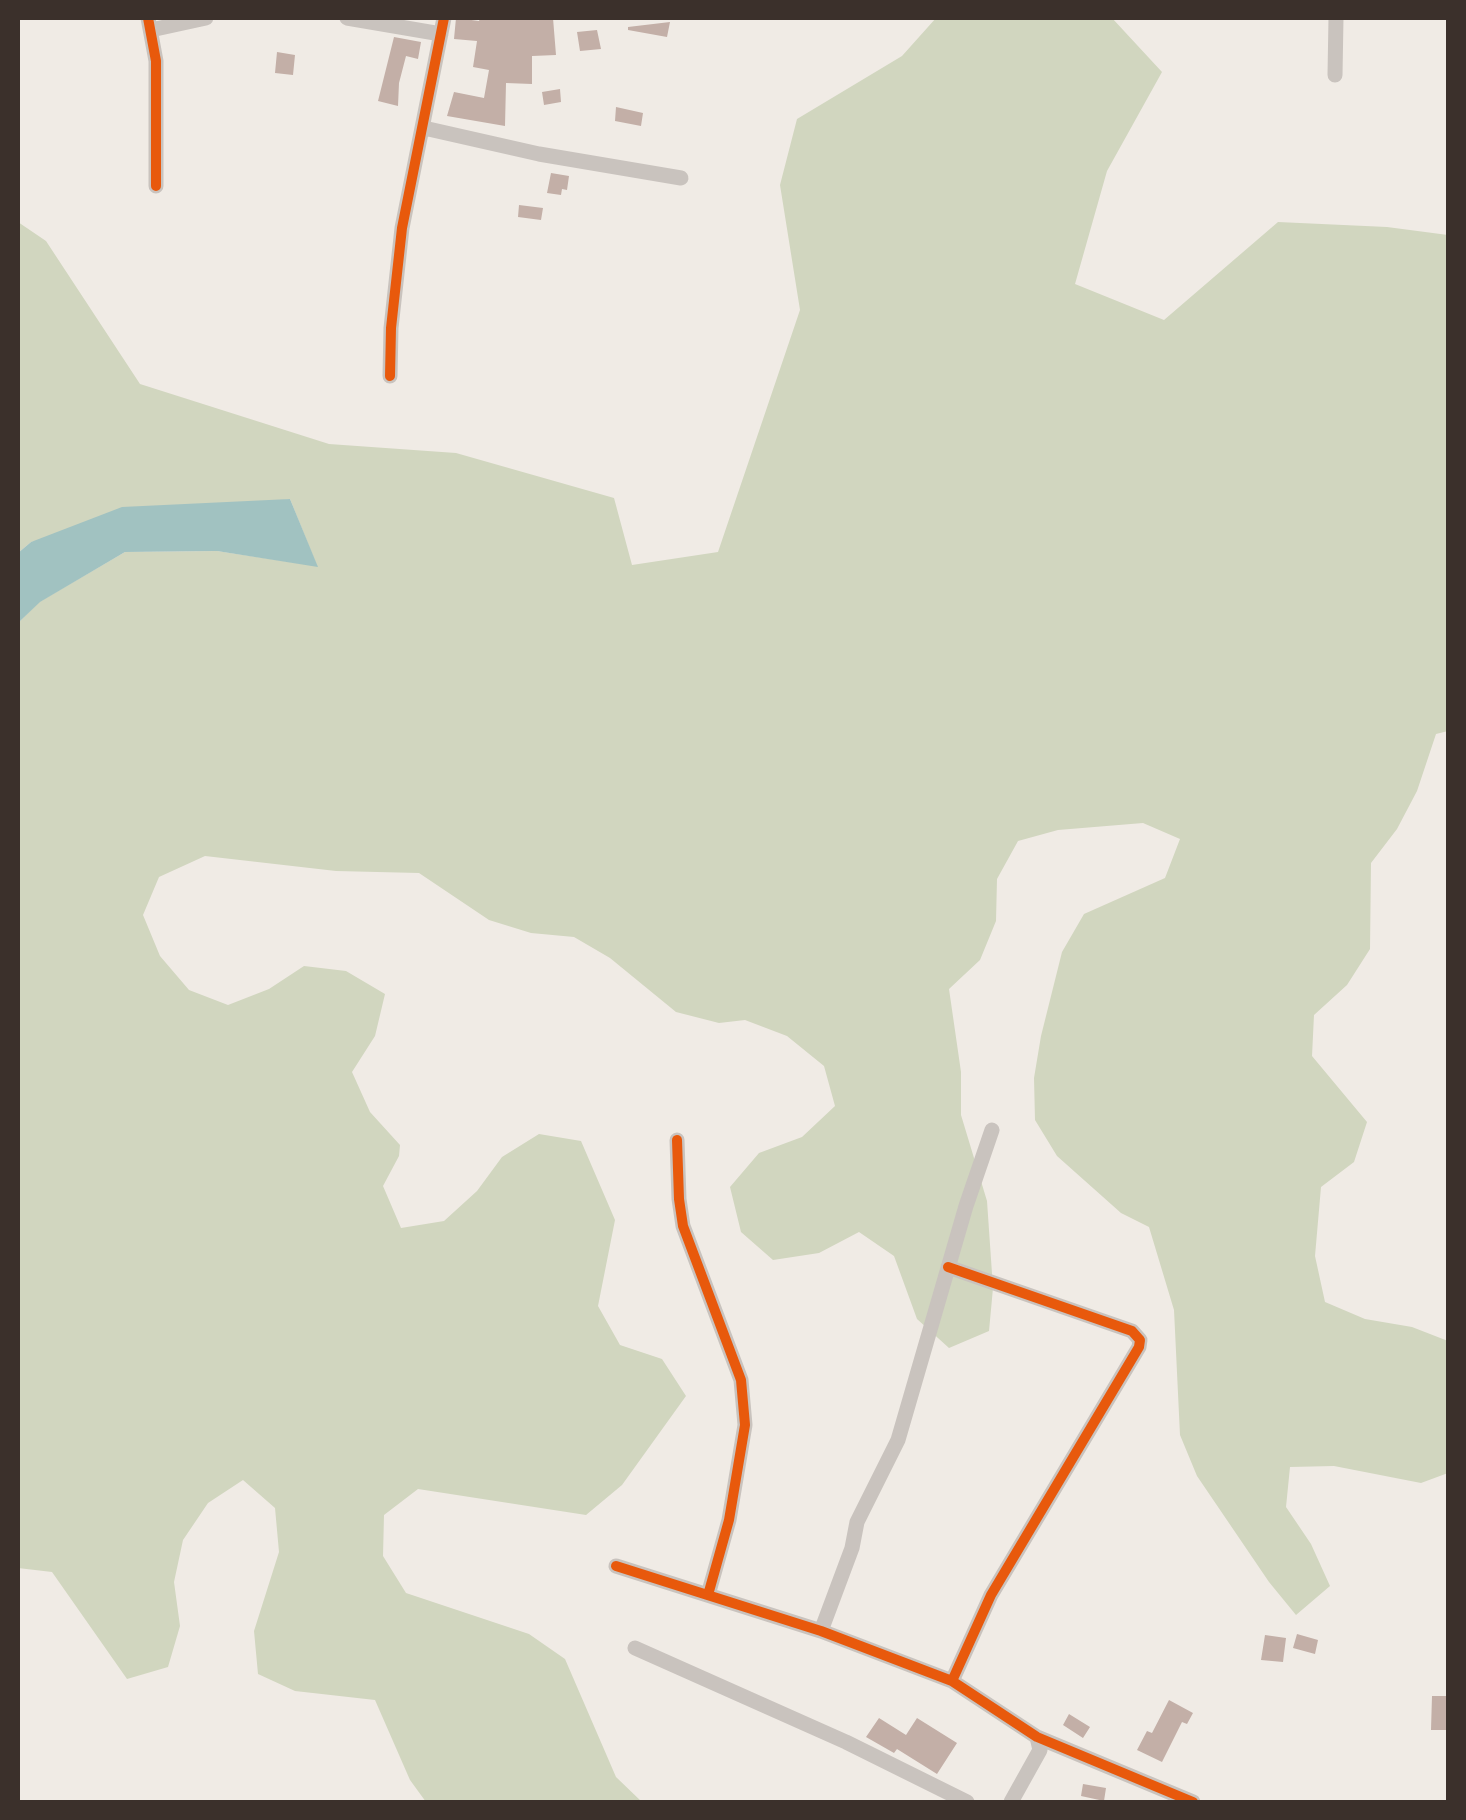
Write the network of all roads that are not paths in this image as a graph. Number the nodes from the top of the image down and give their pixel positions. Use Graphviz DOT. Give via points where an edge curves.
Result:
graph roads {
  1 [pos="206,18"];
  2 [pos="347,18"];
  3 [pos="1336,18"];
  4 [pos="149,24"];
  5 [pos="443,26"];
  6 [pos="1335,76"];
  7 [pos="424,128"];
  8 [pos="681,178"];
  9 [pos="156,186"];
  10 [pos="390,376"];
  11 [pos="992,1130"];
  12 [pos="677,1140"];
  13 [pos="948,1267"];
  14 [pos="616,1566"];
  15 [pos="708,1595"];
  16 [pos="821,1630"];
  17 [pos="635,1648"];
  18 [pos="952,1681"];
  19 [pos="1036,1737"];
  20 [pos="959,1798"];
  21 [pos="932,1802"];
  22 [pos="1011,1802"];
  23 [pos="1192,1802"];
  1 -- 4 [label="street"];
  2 -- 5 [label="street"];
  3 -- 6 [label="street"];
  4 -- 9 [label="street" via="158,101"];
  5 -- 7 [label="street"];
  7 -- 8 [label="street"];
  7 -- 10 [label="street" via="402,228"];
  11 -- 13 [label="street"];
  12 -- 15 [label="street" via="684,1226 741,1380 745,1425"];
  13 -- 16 [label="street" via="898,1440 858,1522"];
  13 -- 18 [label="street" via="1132,1331 1140,1340 991,1595"];
  14 -- 15 [label="street"];
  15 -- 16 [label="street"];
  16 -- 18 [label="street"];
  17 -- 20 [label="street"];
  18 -- 19 [label="street"];
  19 -- 22 [label="street" via="1040,1750"];
  19 -- 23 [label="street"];
  20 -- 21 [label="street"];
}
